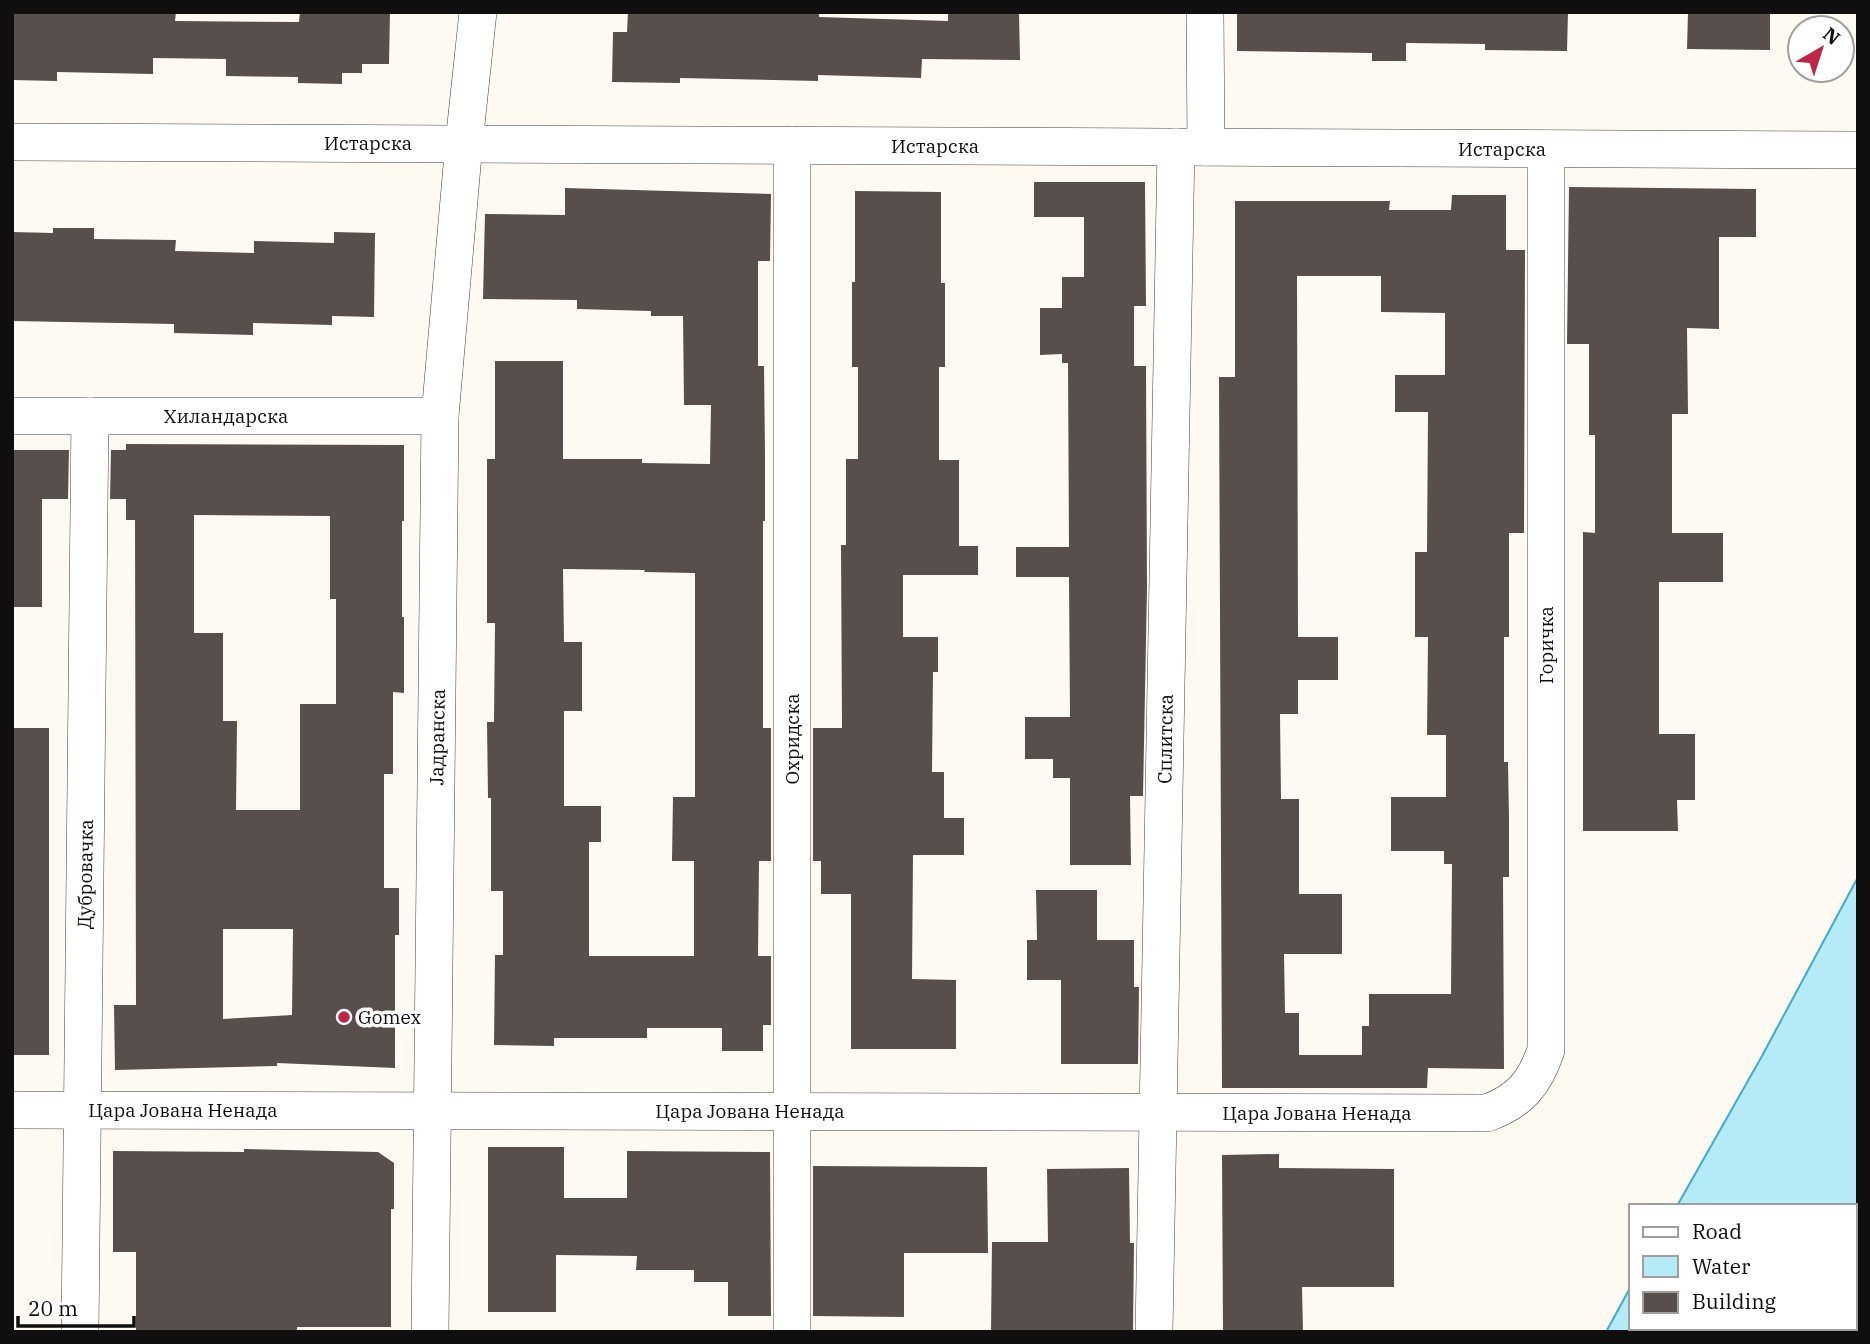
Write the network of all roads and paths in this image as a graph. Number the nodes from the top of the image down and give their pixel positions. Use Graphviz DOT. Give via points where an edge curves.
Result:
graph roads {
  1 [pos="478,12"];
  2 [pos="1205,12"];
  3 [pos="12,142"];
  4 [pos="464,143"];
  5 [pos="792,145"];
  6 [pos="1191,147"];
  7 [pos="1546,149"];
  8 [pos="1858,150"];
  9 [pos="12,416"];
  10 [pos="90,416"];
  11 [pos="440,416"];
  12 [pos="12,1110"];
  13 [pos="82,1110"];
  14 [pos="433,1110"];
  15 [pos="792,1112"];
  16 [pos="1158,1112"];
  17 [pos="1487,1113"];
  18 [pos="80,1332"];
  19 [pos="430,1332"];
  20 [pos="792,1332"];
  21 [pos="1154,1332"];
  1 -- 4 [label="street, Јадранска"];
  2 -- 6 [label="street, Сплитска"];
  3 -- 4 [label="street, Истарска"];
  4 -- 5 [label="street, Истарска"];
  4 -- 11 [label="street, Јадранска"];
  5 -- 6 [label="street, Истарска"];
  5 -- 15 [label="street, Охридска"];
  6 -- 7 [label="street, Истарска"];
  6 -- 16 [label="street, Сплитска"];
  7 -- 8 [label="street, Истарска"];
  7 -- 17 [label="street, Горичка" via="1546,1050 1539,1070 1515,1099"];
  9 -- 10 [label="street, Хиландарска"];
  10 -- 11 [label="street, Хиландарска"];
  10 -- 13 [label="street, Дубровачка"];
  11 -- 14 [label="street, Јадранска"];
  12 -- 13 [label="street, Цара Јована Ненада"];
  13 -- 14 [label="street, Цара Јована Ненада"];
  13 -- 18 [label="street, Дубровачка"];
  14 -- 15 [label="street, Цара Јована Ненада"];
  14 -- 19 [label="street, Јадранска"];
  15 -- 16 [label="street, Цара Јована Ненада"];
  15 -- 20 [label="street, Охридска"];
  16 -- 17 [label="street, Цара Јована Ненада"];
  16 -- 21 [label="street, Сплитска"];
}
